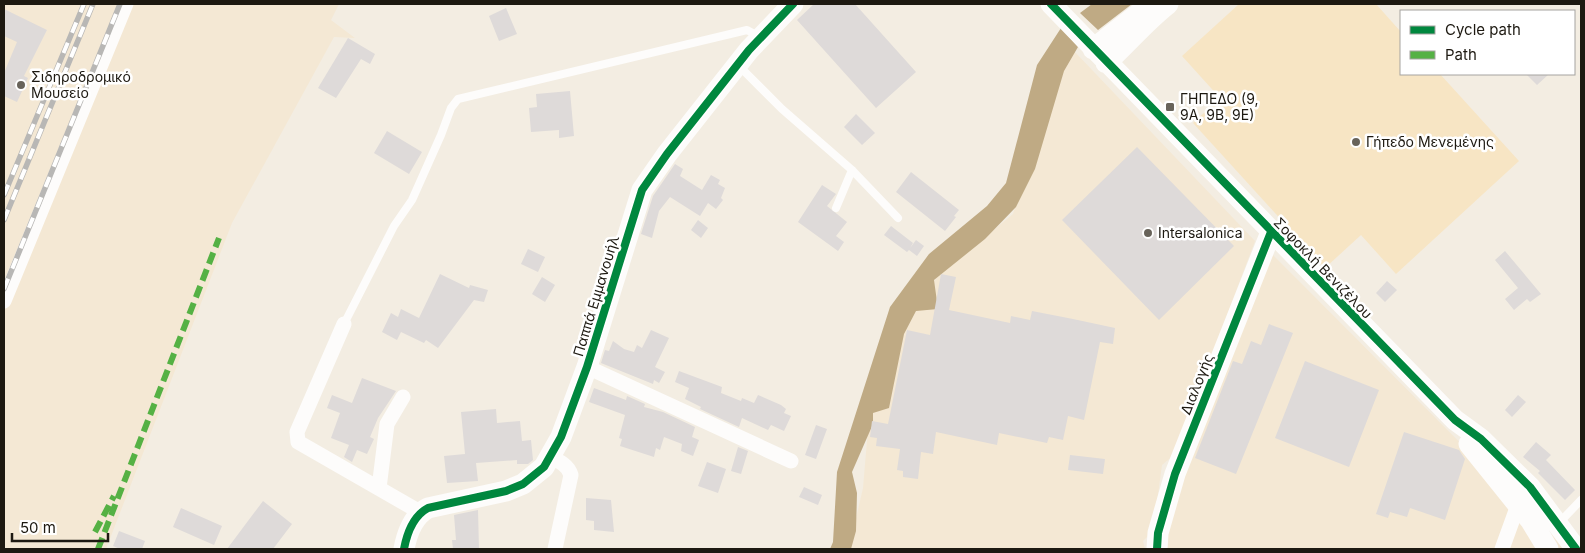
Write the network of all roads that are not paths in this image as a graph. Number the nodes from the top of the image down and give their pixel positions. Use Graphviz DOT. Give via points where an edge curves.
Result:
graph roads {
  1 [pos="126,4"];
  2 [pos="793,4"];
  3 [pos="1151,4"];
  4 [pos="1168,4"];
  5 [pos="1057,11"];
  6 [pos="760,37"];
  7 [pos="1128,43"];
  8 [pos="1094,50"];
  9 [pos="738,65"];
  10 [pos="1138,95"];
  11 [pos="852,170"];
  12 [pos="836,208"];
  13 [pos="898,218"];
  14 [pos="1271,232"];
  15 [pos="4,301"];
  16 [pos="344,324"];
  17 [pos="586,367"];
  18 [pos="404,397"];
  19 [pos="1455,420"];
  20 [pos="550,457"];
  21 [pos="791,461"];
  22 [pos="379,488"];
  23 [pos="1581,500"];
  24 [pos="1518,505"];
  25 [pos="420,512"];
  26 [pos="1557,525"];
  27 [pos="404,549"];
  28 [pos="555,549"];
  29 [pos="1157,549"];
  30 [pos="1502,549"];
  31 [pos="1548,549"];
  32 [pos="1576,549"];
  1 -- 15 [label="street"];
  2 -- 6 [label="street, Παππά Εμμανουήλ"];
  3 -- 8 [label="street"];
  4 -- 7 [label="street" via="1144,22"];
  5 -- 8 [label="street, Σοφοκλή Βενιζέλου"];
  6 -- 9 [label="street, Παππά Εμμανουήλ"];
  6 -- 16 [label="lane" via="747,30 458,99 451,108 412,200 394,226"];
  7 -- 8 [label="street"];
  7 -- 10 [label="street"];
  8 -- 10 [label="street, Σοφοκλή Βενιζέλου"];
  9 -- 11 [label="lane" via="782,109"];
  9 -- 17 [label="street, Παππά Εμμανουήλ" via="642,190"];
  10 -- 14 [label="street, Σοφοκλή Βενιζέλου"];
  11 -- 12 [label="lane"];
  11 -- 13 [label="lane"];
  14 -- 19 [label="street, Σοφοκλή Βενιζέλου"];
  14 -- 29 [label="street, Διαλογής" via="1175,474 1158,533"];
  16 -- 22 [label="street" via="296,438 300,444"];
  17 -- 20 [label="street, Παππά Εμμανουήλ" via="561,437"];
  17 -- 21 [label="street"];
  18 -- 22 [label="street" via="387,424"];
  19 -- 24 [label="street"];
  19 -- 26 [label="street, Σοφοκλή Βενιζέλου" via="1481,439 1530,488"];
  20 -- 25 [label="street, Παππά Εμμανουήλ" via="536,476 514,488"];
  20 -- 28 [label="street" via="561,462 571,475"];
  22 -- 25 [label="street"];
  23 -- 26 [label="lane"];
  24 -- 30 [label="street"];
  24 -- 31 [label="street"];
  25 -- 27 [label="street"];
  26 -- 32 [label="street, Σοφοκλή Βενιζέλου"];
}
